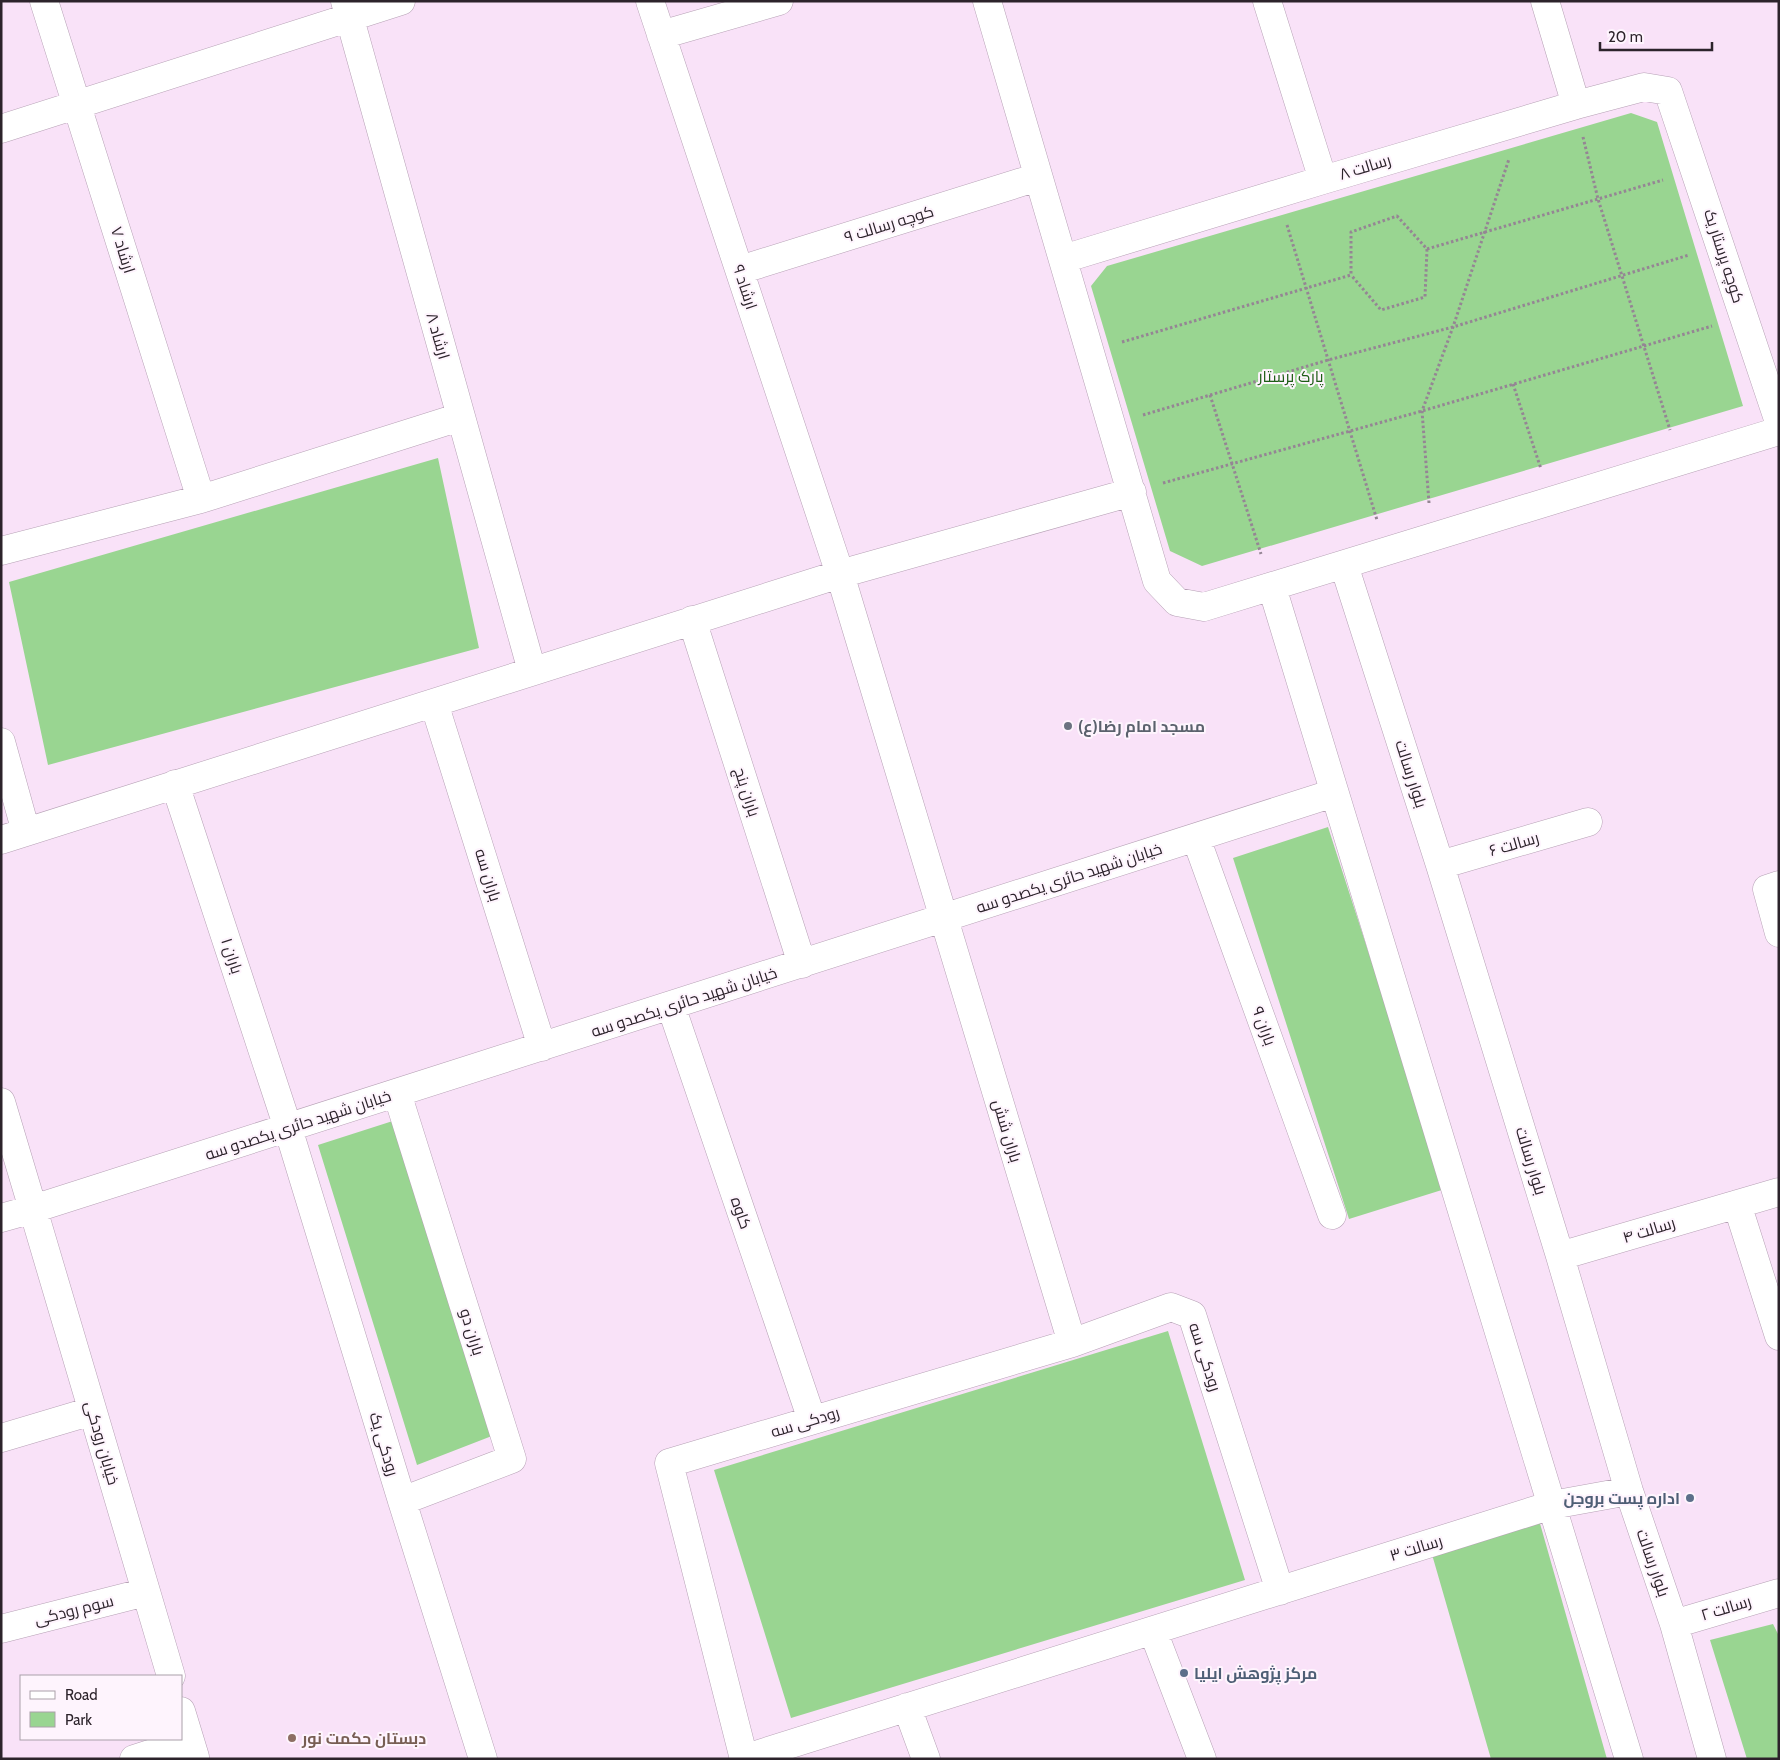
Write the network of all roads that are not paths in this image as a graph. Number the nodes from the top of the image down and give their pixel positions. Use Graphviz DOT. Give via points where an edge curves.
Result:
graph roads {
  1 [pos="44,1"];
  2 [pos="401,1"];
  3 [pos="650,1"];
  4 [pos="779,1"];
  5 [pos="987,1"];
  6 [pos="1267,1"];
  7 [pos="1545,1"];
  8 [pos="347,10"];
  9 [pos="661,35"];
  10 [pos="1668,91"];
  11 [pos="77,105"];
  12 [pos="1576,105"];
  13 [pos="1,129"];
  14 [pos="1038,177"];
  15 [pos="1322,180"];
  16 [pos="1063,259"];
  17 [pos="740,270"];
  18 [pos="460,417"];
  19 [pos="1779,422"];
  20 [pos="1779,432"];
  21 [pos="1132,492"];
  22 [pos="201,499"];
  23 [pos="1,551"];
  24 [pos="1344,565"];
  25 [pos="840,574"];
  26 [pos="1272,587"];
  27 [pos="692,620"];
  28 [pos="532,671"];
  29 [pos="434,703"];
  30 [pos="1,742"];
  31 [pos="175,784"];
  32 [pos="1334,793"];
  33 [pos="1588,822"];
  34 [pos="14,836"];
  35 [pos="1196,838"];
  36 [pos="1440,866"];
  37 [pos="1779,885"];
  38 [pos="943,918"];
  39 [pos="1779,934"];
  40 [pos="802,964"];
  41 [pos="671,1006"];
  42 [pos="542,1047"];
  43 [pos="397,1093"];
  44 [pos="1,1102"];
  45 [pos="288,1128"];
  46 [pos="1779,1192"];
  47 [pos="1737,1204"];
  48 [pos="33,1209"];
  49 [pos="1332,1214"];
  50 [pos="1,1218"];
  51 [pos="1560,1256"];
  52 [pos="1779,1336"];
  53 [pos="1072,1343"];
  54 [pos="92,1411"];
  55 [pos="812,1420"];
  56 [pos="1,1438"];
  57 [pos="1629,1491"];
  58 [pos="402,1501"];
  59 [pos="1552,1505"];
  60 [pos="1280,1591"];
  61 [pos="146,1592"];
  62 [pos="1779,1593"];
  63 [pos="1674,1624"];
  64 [pos="1,1629"];
  65 [pos="1153,1630"];
  66 [pos="171,1675"];
  67 [pos="907,1707"];
  68 [pos="182,1714"];
  69 [pos="193,1750"];
  70 [pos="134,1759"];
  71 [pos="483,1759"];
  72 [pos="743,1759"];
  73 [pos="926,1759"];
  74 [pos="1202,1759"];
  75 [pos="1630,1759"];
  76 [pos="1712,1759"];
  1 -- 11 [label="street, ارشاد ۷"];
  2 -- 8 [label="street"];
  3 -- 9 [label="street, ارشاد ۹"];
  4 -- 9 [label="street"];
  5 -- 14 [label="street"];
  6 -- 15 [label="street"];
  7 -- 12 [label="street"];
  8 -- 11 [label="street"];
  8 -- 18 [label="street, ارشاد ۸"];
  9 -- 17 [label="street, ارشاد ۹"];
  10 -- 12 [label="street, رسالت ۸" via="1644,87"];
  10 -- 19 [label="street, کوچه پرستار یک"];
  11 -- 13 [label="street"];
  11 -- 22 [label="street, ارشاد ۷"];
  12 -- 15 [label="street, رسالت ۸"];
  14 -- 16 [label="street"];
  14 -- 17 [label="street, کوچه رسالت ۹"];
  15 -- 16 [label="street, رسالت ۸"];
  16 -- 21 [label="street"];
  17 -- 25 [label="street, ارشاد ۹"];
  18 -- 22 [label="street"];
  18 -- 28 [label="street, ارشاد ۸"];
  20 -- 24 [label="street"];
  21 -- 25 [label="street"];
  21 -- 26 [label="street" via="1158,581 1177,602 1204,608"];
  22 -- 23 [label="street"];
  24 -- 26 [label="street"];
  24 -- 36 [label="street, بلوار رسالت"];
  25 -- 27 [label="street"];
  25 -- 38 [label="street, ارشاد ۹"];
  26 -- 32 [label="street"];
  27 -- 28 [label="street"];
  27 -- 40 [label="street, باران پنج"];
  28 -- 29 [label="street"];
  29 -- 31 [label="street"];
  29 -- 42 [label="street, باران سه"];
  30 -- 34 [label="street"];
  31 -- 34 [label="street"];
  31 -- 45 [label="street, باران ۱"];
  32 -- 35 [label="street, خیابان شهید حائری یکصدو سه"];
  32 -- 59 [label="street"];
  33 -- 36 [label="street, رسالت ۶"];
  35 -- 38 [label="street, خیابان شهید حائری یکصدو سه"];
  35 -- 49 [label="street, باران ۹"];
  36 -- 51 [label="street, بلوار رسالت"];
  37 -- 39 [label="street" via="1767,889"];
  38 -- 40 [label="street, خیابان شهید حائری یکصدو سه"];
  38 -- 53 [label="street, باران شش"];
  40 -- 41 [label="street, خیابان شهید حائری یکصدو سه"];
  41 -- 42 [label="street, خیابان شهید حائری یکصدو سه"];
  41 -- 55 [label="street, کاوه"];
  42 -- 43 [label="street, خیابان شهید حائری یکصدو سه"];
  43 -- 45 [label="street, خیابان شهید حائری یکصدو سه"];
  43 -- 58 [label="street, باران دو" via="512,1459"];
  44 -- 48 [label="street, خیابان رودکی"];
  45 -- 48 [label="street, خیابان شهید حائری یکصدو سه"];
  45 -- 58 [label="street, رودکی یک"];
  46 -- 47 [label="street, رسالت ۴"];
  47 -- 51 [label="street, رسالت ۴"];
  47 -- 52 [label="street"];
  48 -- 50 [label="street, خیابان شهید حائری یکصدو سه"];
  48 -- 54 [label="street, خیابان رودکی"];
  51 -- 57 [label="street, بلوار رسالت"];
  53 -- 55 [label="street, رودکی سه"];
  53 -- 60 [label="street, رودکی سه" via="1171,1307 1192,1315"];
  54 -- 56 [label="street"];
  54 -- 61 [label="street, خیابان رودکی"];
  55 -- 72 [label="street, رودکی سه" via="669,1463"];
  57 -- 59 [label="street, رسالت ۳"];
  57 -- 63 [label="street, بلوار رسالت"];
  58 -- 71 [label="street, رودکی یک"];
  59 -- 60 [label="street, رسالت ۳"];
  59 -- 75 [label="street"];
  60 -- 65 [label="street, رودکی سه"];
  61 -- 64 [label="street, سوم رودکی"];
  61 -- 66 [label="street, خیابان رودکی"];
  62 -- 63 [label="street, رسالت ۲"];
  63 -- 76 [label="street, بلوار رسالت"];
  65 -- 67 [label="street, رودکی سه"];
  65 -- 74 [label="street"];
  67 -- 72 [label="street, رودکی سه"];
  67 -- 73 [label="street"];
  68 -- 69 [label="street"];
  69 -- 70 [label="street"];
}
